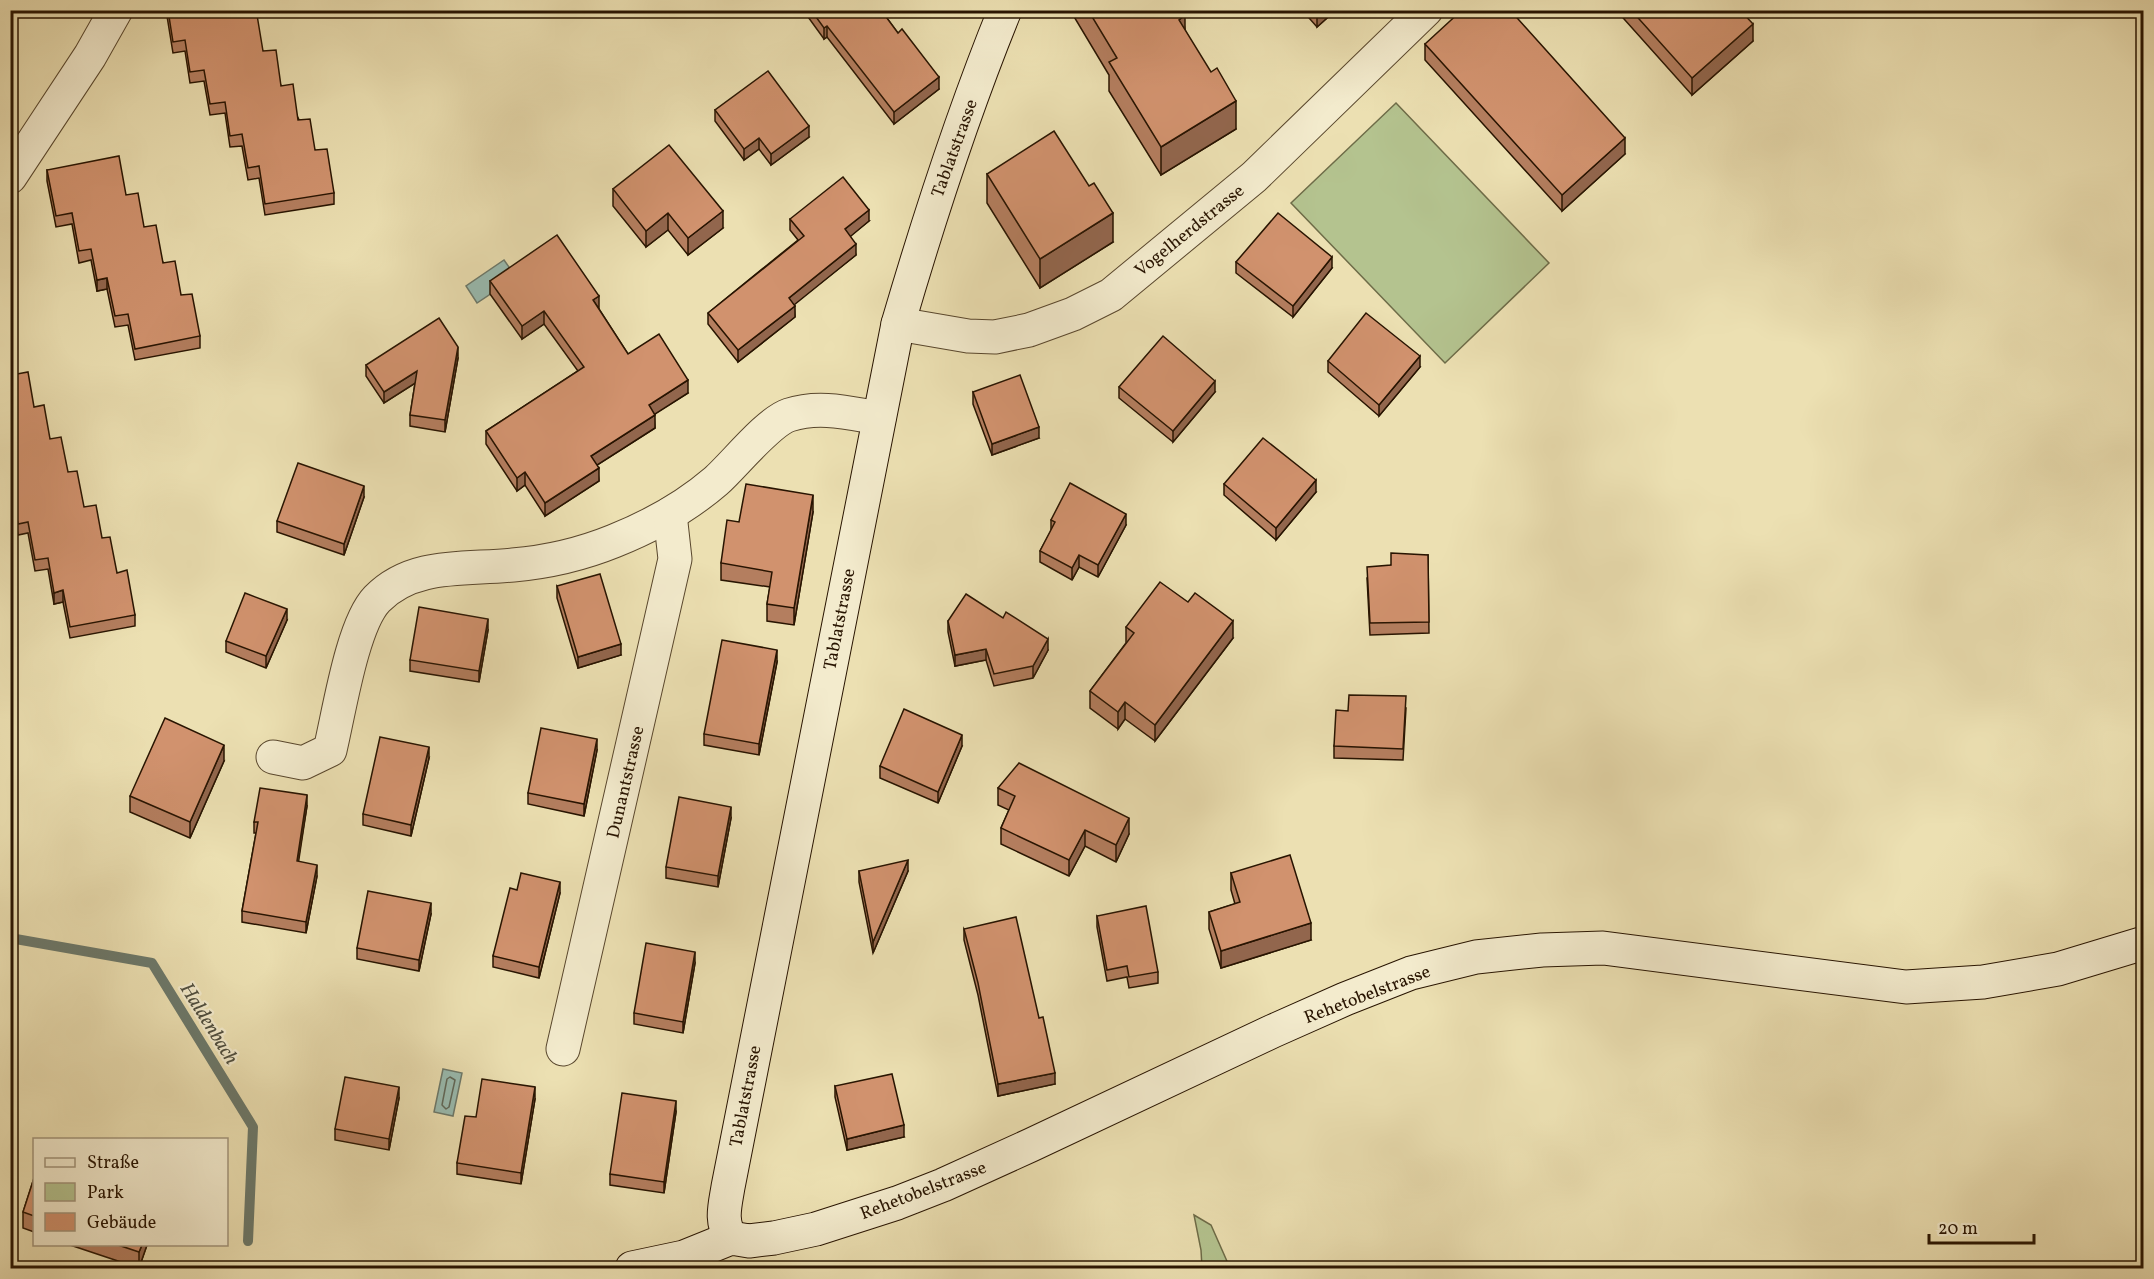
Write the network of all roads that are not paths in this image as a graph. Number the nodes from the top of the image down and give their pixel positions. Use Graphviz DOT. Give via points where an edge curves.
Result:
graph roads {
  1 [pos="116,10"];
  2 [pos="1005,10"];
  3 [pos="1426,10"];
  4 [pos="10,177"];
  5 [pos="898,324"];
  6 [pos="879,418"];
  7 [pos="670,514"];
  8 [pos="273,757"];
  9 [pos="2144,943"];
  10 [pos="563,1049"];
  11 [pos="731,1238"];
  12 [pos="632,1269"];
  1 -- 4 [label="street"];
  2 -- 5 [label="street, Tablatstrasse" via="927,222"];
  3 -- 5 [label="street, Vogelherdstrasse" via="1254,177 1111,295 1029,330 995,337"];
  5 -- 6 [label="street, Tablatstrasse"];
  6 -- 7 [label="street" via="832,410 787,416 715,482"];
  6 -- 11 [label="street, Tablatstrasse" via="728,1187 723,1217"];
  7 -- 8 [label="street" via="584,552 525,564 431,571 397,582 375,601 358,630 330,750 303,763"];
  7 -- 10 [label="street, Dunantstrasse" via="675,559"];
  9 -- 11 [label="street, Rehetobelstrasse" via="2058,969 1983,982 1906,987 1603,948 1476,957 1411,973 1345,999 1022,1150 897,1203 783,1236 749,1241"];
  11 -- 12 [label="street, Rehetobelstrasse" via="684,1257"];
}
